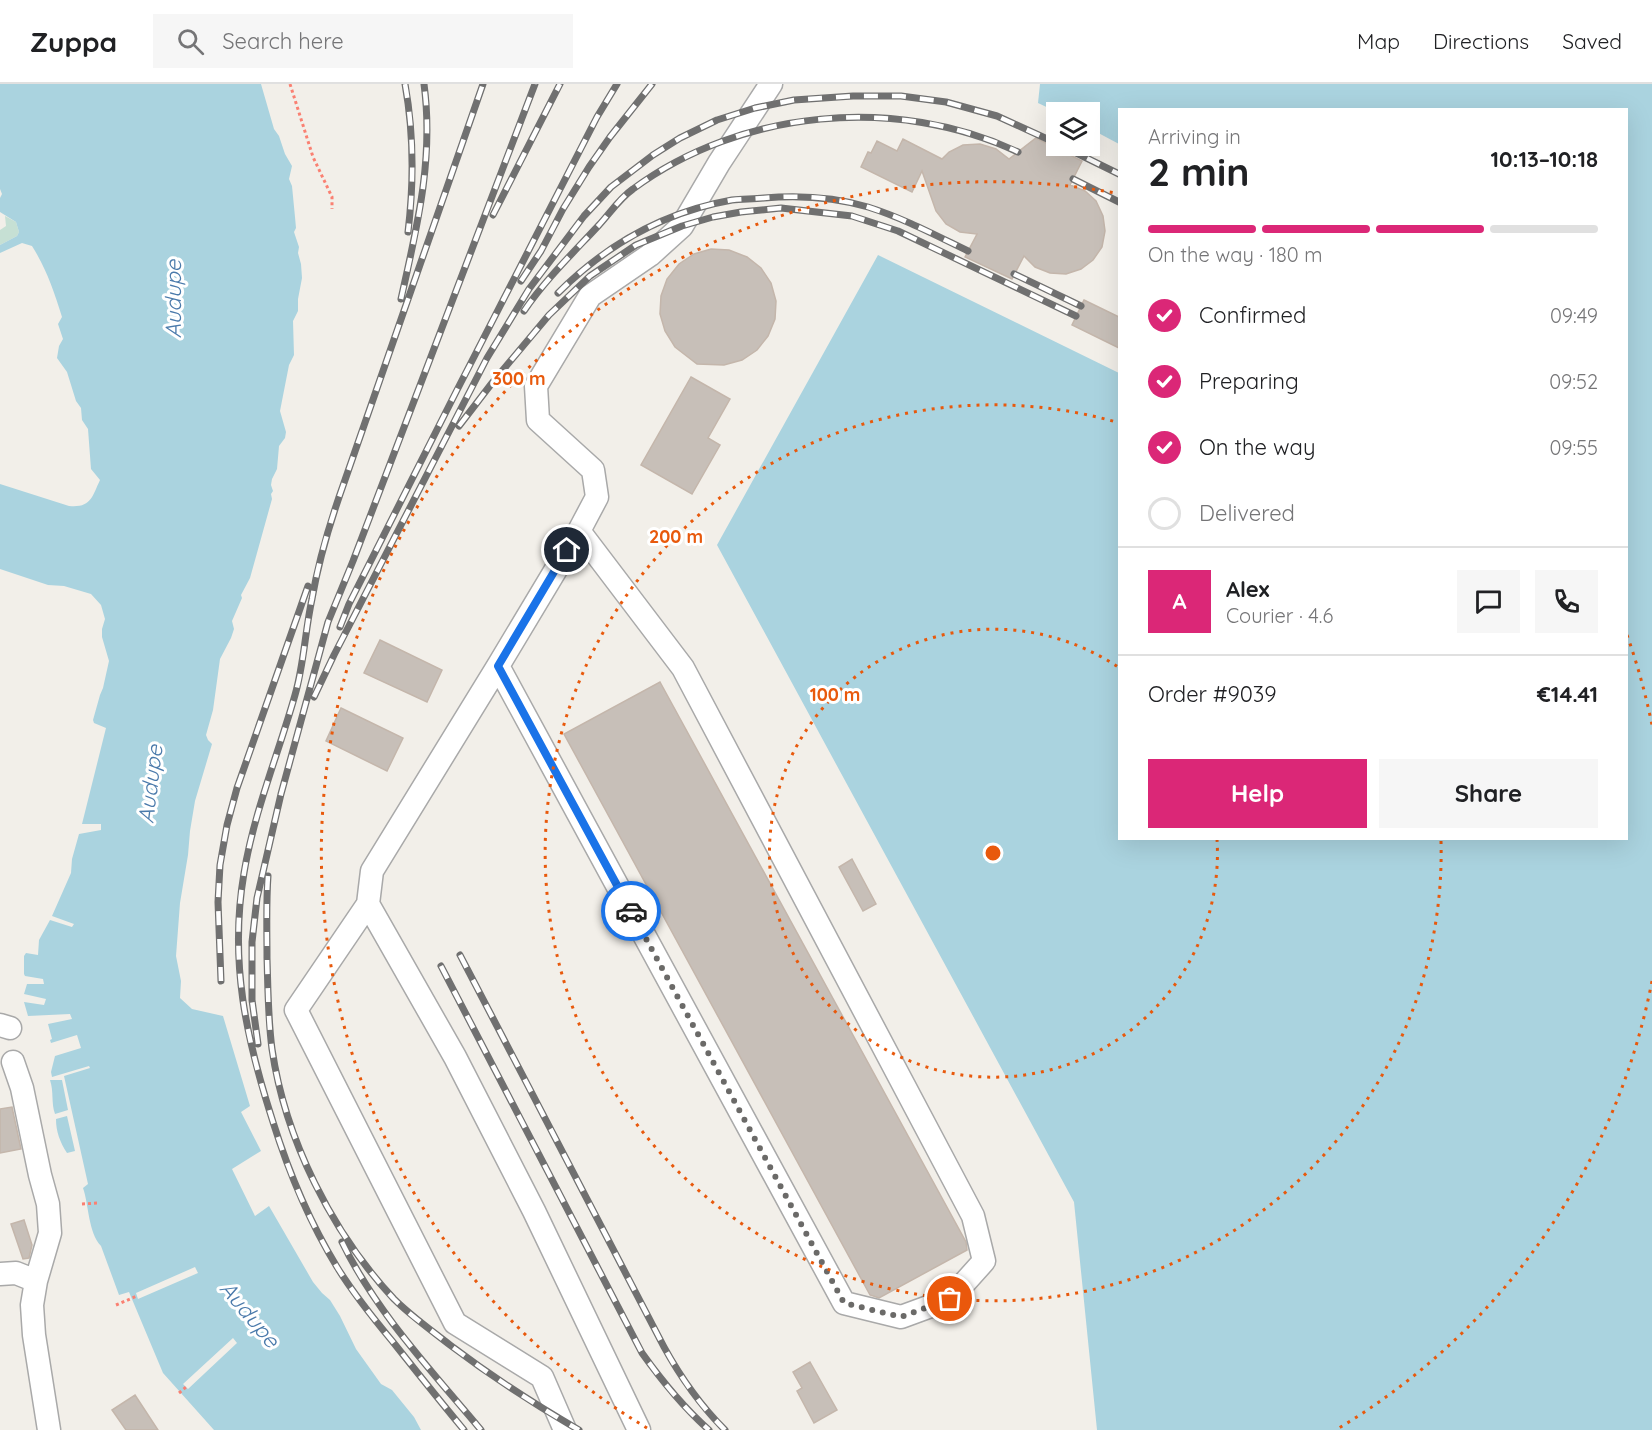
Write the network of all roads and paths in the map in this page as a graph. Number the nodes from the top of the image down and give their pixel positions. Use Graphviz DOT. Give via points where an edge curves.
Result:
graph roads {
  1 [pos="290,84"];
  2 [pos="771,84"];
  3 [pos="332,209"];
  4 [pos="579,531"];
  5 [pos="498,666"];
  6 [pos="368,904"];
  7 [pos="14,1062"];
  8 [pos="98,1203"];
  9 [pos="82,1204"];
  10 [pos="0,1274"];
  11 [pos="36,1281"];
  12 [pos="137,1296"];
  13 [pos="116,1305"];
  14 [pos="186,1387"];
  15 [pos="179,1393"];
  16 [pos="49,1430"];
  17 [pos="565,1430"];
  18 [pos="639,1430"];
  1 -- 3 [label="path" via="313,157 332,197"];
  2 -- 4 [label="lane" via="682,226 650,255 590,296 536,386 538,420 593,470 597,497"];
  4 -- 5 [label="lane"];
  4 -- 5 [label="lane" via="683,668 973,1216 984,1261 950,1299 901,1317 844,1303"];
  5 -- 6 [label="lane" via="372,871"];
  6 -- 17 [label="lane" via="296,1010 455,1323 542,1377"];
  6 -- 18 [label="lane" via="455,1057"];
  7 -- 11 [label="lane" via="48,1204 50,1233"];
  8 -- 9 [label="path"];
  10 -- 11 [label="lane" via="16,1274"];
  11 -- 16 [label="lane" via="32,1305 34,1335"];
  12 -- 13 [label="path"];
  14 -- 15 [label="path"];
}
